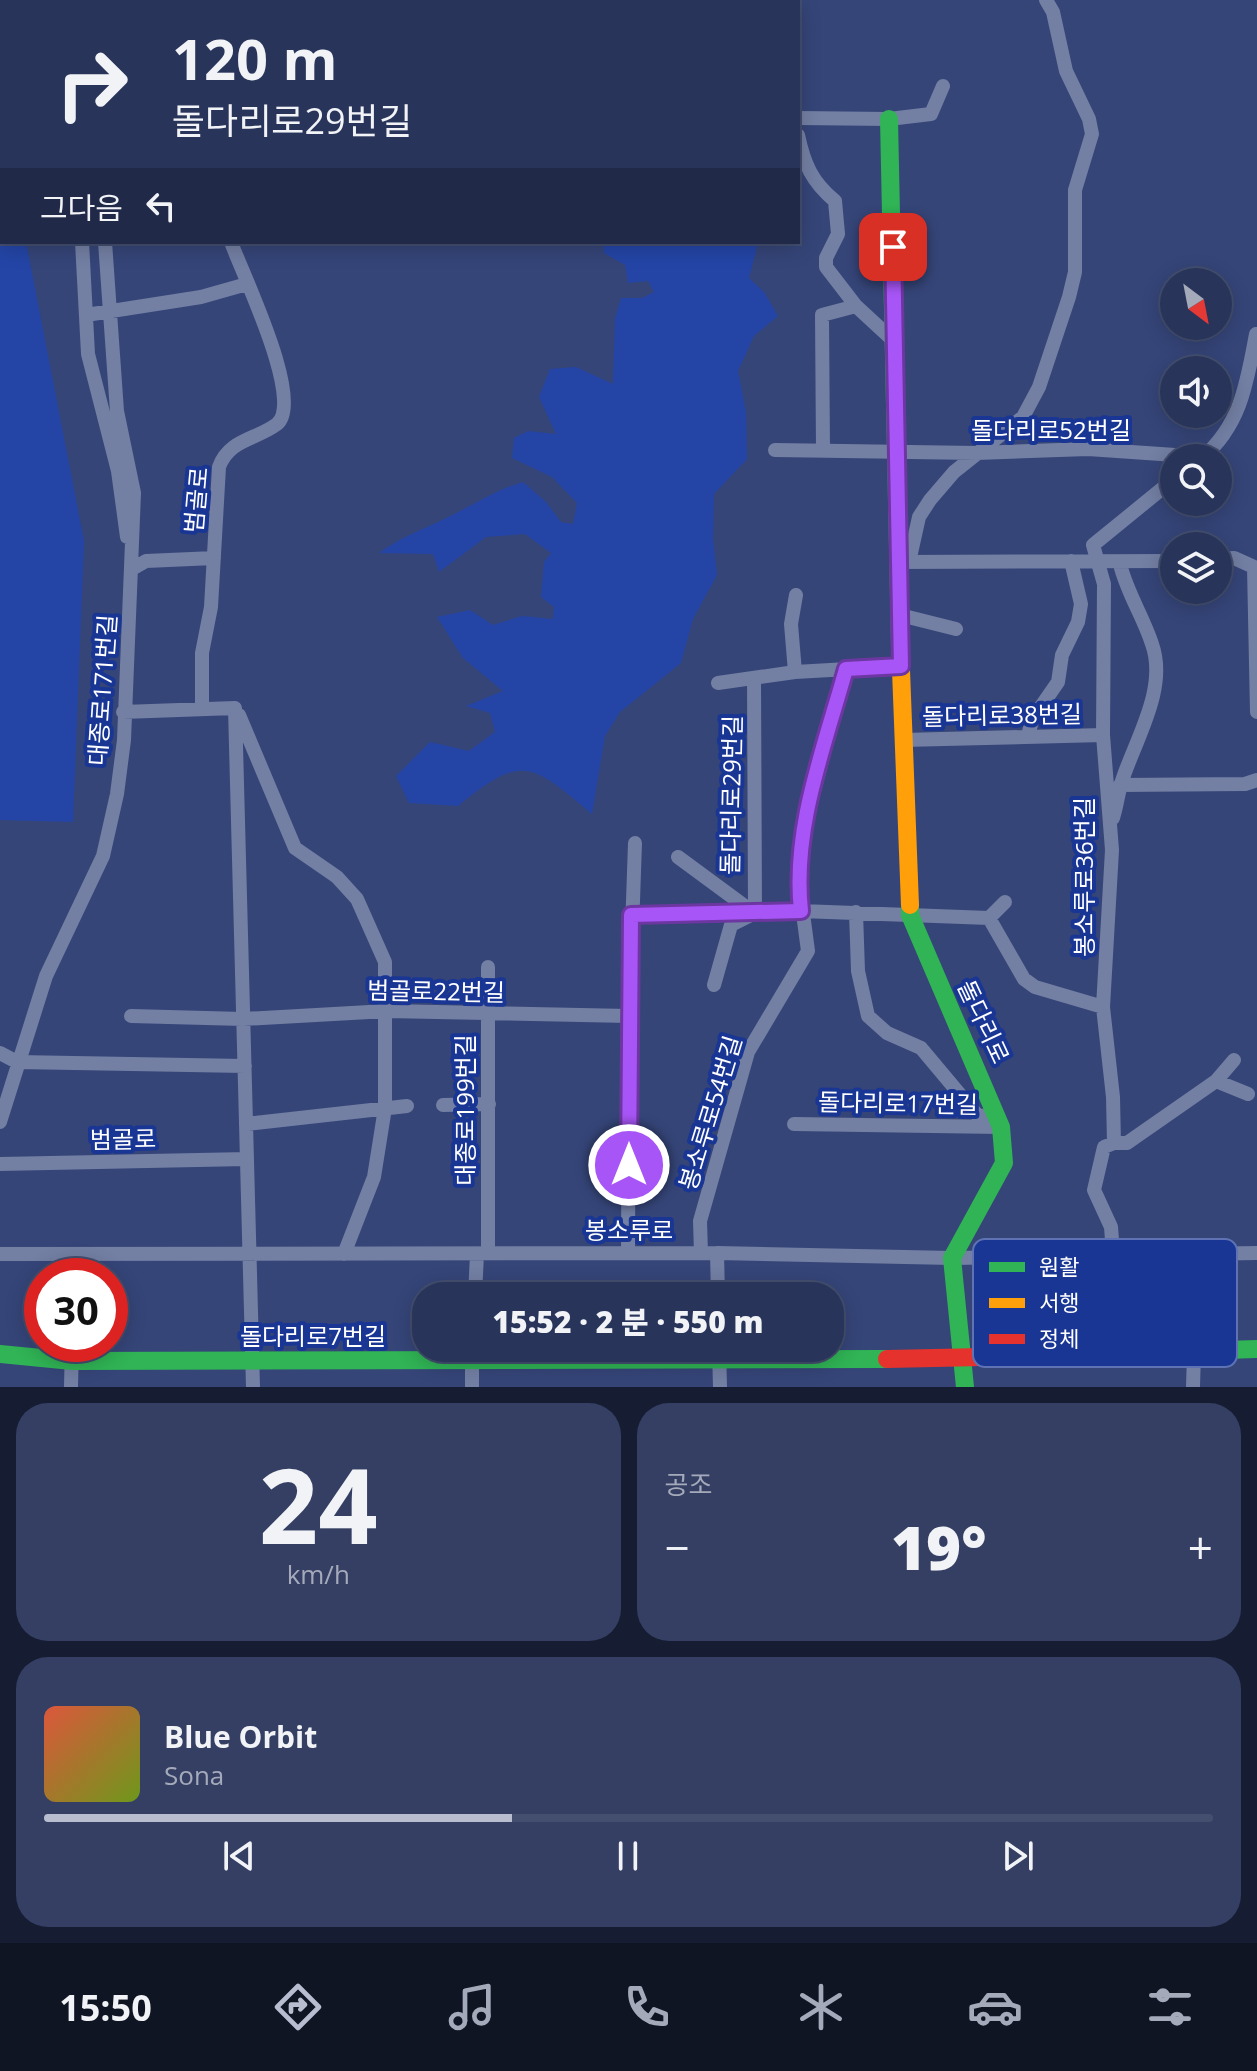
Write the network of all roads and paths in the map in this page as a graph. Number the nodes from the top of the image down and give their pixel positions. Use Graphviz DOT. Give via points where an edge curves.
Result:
graph roads {
  1 [pos="1052,4"];
  2 [pos="943,86"];
  3 [pos="800,118"];
  4 [pos="889,119"];
  5 [pos="800,144"];
  6 [pos="82,244"];
  7 [pos="105,244"];
  8 [pos="232,244"];
  9 [pos="247,284"];
  10 [pos="856,306"];
  11 [pos="108,312"];
  12 [pos="86,315"];
  13 [pos="1256,334"];
  14 [pos="895,342"];
  15 [pos="1219,444"];
  16 [pos="775,450"];
  17 [pos="823,450"];
  18 [pos="898,451"];
  19 [pos="977,453"];
  20 [pos="1160,455"];
  21 [pos="1160,490"];
  22 [pos="214,558"];
  23 [pos="1232,558"];
  24 [pos="897,560"];
  25 [pos="1071,561"];
  26 [pos="1160,562"];
  27 [pos="1098,563"];
  28 [pos="1120,564"];
  29 [pos="132,569"];
  30 [pos="796,595"];
  31 [pos="900,615"];
  32 [pos="956,629"];
  33 [pos="901,666"];
  34 [pos="846,669"];
  35 [pos="795,672"];
  36 [pos="754,678"];
  37 [pos="718,683"];
  38 [pos="235,708"];
  39 [pos="202,709"];
  40 [pos="123,712"];
  41 [pos="1257,712"];
  42 [pos="1028,735"];
  43 [pos="1103,735"];
  44 [pos="903,740"];
  45 [pos="1257,780"];
  46 [pos="1120,785"];
  47 [pos="1111,824"];
  48 [pos="635,843"];
  49 [pos="678,857"];
  50 [pos="1005,902"];
  51 [pos="801,911"];
  52 [pos="856,912"];
  53 [pos="755,913"];
  54 [pos="631,915"];
  55 [pos="910,915"];
  56 [pos="989,918"];
  57 [pos="488,967"];
  58 [pos="714,985"];
  59 [pos="1103,1007"];
  60 [pos="387,1011"];
  61 [pos="488,1015"];
  62 [pos="131,1016"];
  63 [pos="629,1016"];
  64 [pos="243,1019"];
  65 [pos="0,1053"];
  66 [pos="1234,1060"];
  67 [pos="17,1062"];
  68 [pos="245,1066"];
  69 [pos="1216,1081"];
  70 [pos="1248,1094"];
  71 [pos="489,1104"];
  72 [pos="443,1105"];
  73 [pos="407,1106"];
  74 [pos="385,1108"];
  75 [pos="999,1121"];
  76 [pos="0,1122"];
  77 [pos="246,1124"];
  78 [pos="794,1124"];
  79 [pos="1114,1143"];
  80 [pos="247,1159"];
  81 [pos="0,1164"];
  82 [pos="1112,1239"];
  83 [pos="628,1253"];
  84 [pos="701,1253"];
  85 [pos="717,1253"];
  86 [pos="0,1254"];
  87 [pos="72,1254"];
  88 [pos="250,1254"];
  89 [pos="344,1254"];
  90 [pos="483,1254"];
  91 [pos="973,1257"];
  92 [pos="72,1258"];
  93 [pos="952,1258"];
  94 [pos="478,1282"];
  95 [pos="718,1282"];
  96 [pos="1257,1349"];
  97 [pos="1237,1350"];
  98 [pos="0,1354"];
  99 [pos="24,1354"];
  100 [pos="128,1355"];
  101 [pos="412,1356"];
  102 [pos="844,1357"];
  103 [pos="963,1359"];
  104 [pos="973,1359"];
  105 [pos="252,1361"];
  106 [pos="72,1362"];
  107 [pos="471,1362"];
  108 [pos="720,1362"];
  109 [pos="1194,1367"];
  110 [pos="71,1387"];
  111 [pos="253,1387"];
  112 [pos="472,1387"];
  113 [pos="720,1387"];
  114 [pos="965,1387"];
  115 [pos="1193,1387"];
  1 -- 19 [label="street" via="1066,71 1092,134 1075,190 1075,272 1039,387 1023,417"];
  2 -- 4 [label="street" via="931,114"];
  3 -- 4 [label="street"];
  4 -- 14 [label="street, 돌다리로"];
  5 -- 10 [label="street" via="817,187 835,201 838,234 826,267"];
  6 -- 12 [label="street"];
  7 -- 11 [label="street, 대종로171번길"];
  8 -- 9 [label="street, 범골로"];
  9 -- 11 [label="street"];
  9 -- 22 [label="street, 범골로" via="275,356 284,416 223,455"];
  10 -- 14 [label="street"];
  10 -- 17 [label="street" via="822,315"];
  11 -- 12 [label="street"];
  11 -- 29 [label="street, 대종로171번길" via="117,411 134,493"];
  12 -- 29 [label="street" via="88,354 118,471"];
  13 -- 15 [label="street" via="1247,385 1235,420"];
  14 -- 18 [label="street, 돌다리로"];
  16 -- 17 [label="street"];
  17 -- 18 [label="street"];
  18 -- 19 [label="street, 돌다리로52번길"];
  18 -- 24 [label="street, 돌다리로"];
  19 -- 20 [label="street, 돌다리로52번길" via="1088,449"];
  19 -- 24 [label="street" via="930,500 919,517 911,553"];
  21 -- 27 [label="street" via="1093,545"];
  22 -- 29 [label="street" via="146,561"];
  22 -- 39 [label="street, 범골로" via="202,653"];
  23 -- 41 [label="street" via="1254,567"];
  24 -- 25 [label="street"];
  24 -- 31 [label="street, 돌다리로"];
  25 -- 27 [label="street"];
  25 -- 42 [label="street" via="1081,604 1078,622 1062,655 1058,682 1033,718"];
  26 -- 28 [label="street"];
  27 -- 28 [label="street"];
  27 -- 43 [label="street, 봉소루로36번길" via="1104,584"];
  28 -- 46 [label="street, 봉소루로36번길" via="1153,646 1156,671 1153,697"];
  29 -- 40 [label="street, 대종로171번길"];
  30 -- 35 [label="street" via="791,624"];
  31 -- 32 [label="street"];
  31 -- 33 [label="street, 돌다리로"];
  33 -- 34 [label="street"];
  33 -- 44 [label="street, 돌다리로"];
  34 -- 35 [label="street"];
  34 -- 51 [label="street, 봉소루로54번길" via="803,833"];
  35 -- 36 [label="street"];
  36 -- 37 [label="street"];
  36 -- 53 [label="street, 돌다리로29번길"];
  38 -- 39 [label="street"];
  38 -- 60 [label="street" via="295,848 337,877 357,899 385,962"];
  38 -- 64 [label="street"];
  39 -- 40 [label="street"];
  40 -- 67 [label="street, 대종로171번길" via="117,794 103,856 46,976"];
  42 -- 43 [label="street, 돌다리로38번길"];
  42 -- 44 [label="street, 돌다리로38번길"];
  43 -- 47 [label="street, 봉소루로36번길"];
  44 -- 55 [label="street, 돌다리로"];
  45 -- 46 [label="street, 봉소루로36번길"];
  46 -- 47 [label="street"];
  47 -- 59 [label="street, 봉소루로36번길"];
  48 -- 54 [label="street"];
  49 -- 53 [label="street"];
  50 -- 56 [label="street"];
  51 -- 52 [label="street"];
  51 -- 53 [label="street"];
  51 -- 84 [label="street, 봉소루로54번길" via="808,951 748,1052 700,1221"];
  52 -- 55 [label="street"];
  52 -- 75 [label="street" via="858,971 868,1016 887,1033 921,1048 978,1116"];
  53 -- 54 [label="street"];
  53 -- 58 [label="street" via="731,925"];
  54 -- 63 [label="street"];
  55 -- 56 [label="street"];
  55 -- 75 [label="street, 돌다리로"];
  56 -- 59 [label="street" via="1024,979"];
  57 -- 61 [label="street, 대종로199번길"];
  59 -- 79 [label="street, 봉소루로36번길"];
  60 -- 61 [label="street, 범골로22번길"];
  60 -- 64 [label="street, 범골로22번길"];
  60 -- 74 [label="street"];
  61 -- 63 [label="street, 범골로22번길"];
  61 -- 71 [label="street, 대종로199번길"];
  62 -- 64 [label="street, 범골로22번길"];
  63 -- 83 [label="street"];
  64 -- 68 [label="street"];
  65 -- 67 [label="street"];
  66 -- 69 [label="street"];
  67 -- 68 [label="street"];
  67 -- 76 [label="street, 대종로171번길"];
  68 -- 77 [label="street"];
  69 -- 70 [label="street"];
  69 -- 79 [label="street" via="1127,1143"];
  71 -- 72 [label="street"];
  71 -- 90 [label="street, 대종로199번길"];
  73 -- 74 [label="street"];
  74 -- 77 [label="street"];
  74 -- 89 [label="street" via="374,1177"];
  75 -- 78 [label="street, 돌다리로17번길"];
  75 -- 93 [label="street, 돌다리로" via="1004,1163"];
  77 -- 80 [label="street"];
  79 -- 82 [label="street, 봉소루로36번길" via="1104,1147 1094,1190"];
  80 -- 81 [label="street, 범골로"];
  80 -- 88 [label="street"];
  83 -- 84 [label="street, 봉소루로"];
  83 -- 90 [label="street, 봉소루로"];
  84 -- 85 [label="street, 봉소루로"];
  85 -- 93 [label="street, 봉소루로"];
  85 -- 95 [label="street"];
  86 -- 87 [label="street, 봉소루로"];
  87 -- 88 [label="street, 봉소루로"];
  87 -- 92 [label="street"];
  88 -- 89 [label="street, 봉소루로"];
  88 -- 105 [label="street"];
  89 -- 90 [label="street, 봉소루로"];
  90 -- 94 [label="street, 대종로199번길"];
  91 -- 93 [label="street, 봉소루로"];
  93 -- 103 [label="street"];
  96 -- 97 [label="street, 돌다리로7번길"];
  98 -- 99 [label="street, 돌다리로7번길"];
  100 -- 105 [label="street, 돌다리로7번길"];
  101 -- 105 [label="street, 돌다리로7번길"];
  102 -- 103 [label="street, 돌다리로7번길"];
  103 -- 104 [label="street, 돌다리로7번길"];
  103 -- 114 [label="street"];
  105 -- 111 [label="street"];
  106 -- 110 [label="street"];
  107 -- 112 [label="street"];
  108 -- 113 [label="street"];
  109 -- 115 [label="street"];
}
